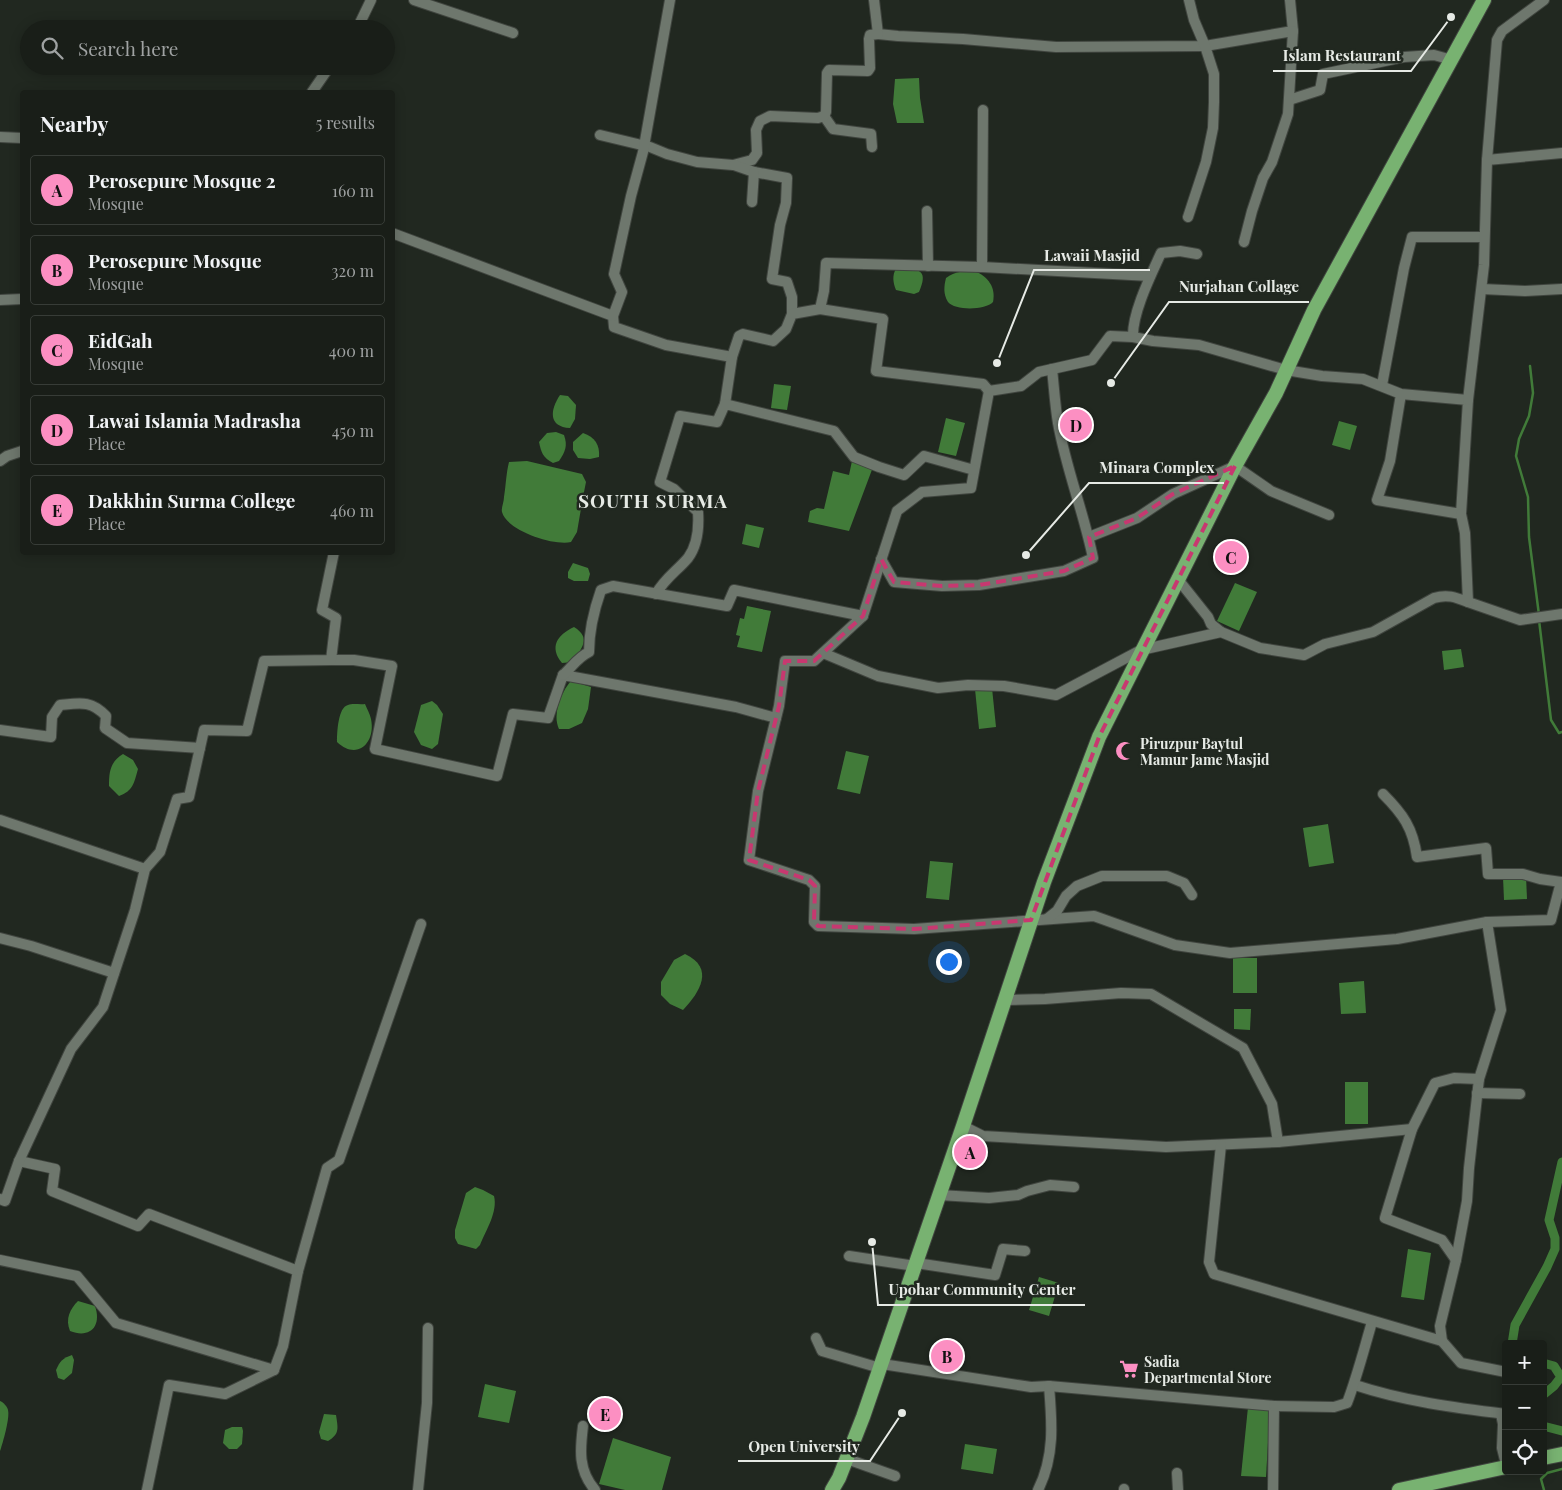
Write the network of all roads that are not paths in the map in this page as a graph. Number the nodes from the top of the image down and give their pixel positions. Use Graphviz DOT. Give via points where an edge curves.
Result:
graph roads {
  1 [pos="371,0"];
  2 [pos="414,0"];
  3 [pos="670,0"];
  4 [pos="874,0"];
  5 [pos="1189,0"];
  6 [pos="1290,0"];
  7 [pos="1484,0"];
  8 [pos="1544,0"];
  9 [pos="361,20"];
  10 [pos="1293,31"];
  11 [pos="513,33"];
  12 [pos="878,34"];
  13 [pos="1205,46"];
  14 [pos="1452,60"];
  15 [pos="324,75"];
  16 [pos="313,90"];
  17 [pos="1289,100"];
  18 [pos="983,110"];
  19 [pos="824,116"];
  20 [pos="600,135"];
  21 [pos="0,137"];
  22 [pos="20,138"];
  23 [pos="644,146"];
  24 [pos="872,147"];
  25 [pos="1562,153"];
  26 [pos="1487,160"];
  27 [pos="733,165"];
  28 [pos="754,172"];
  29 [pos="752,202"];
  30 [pos="927,212"];
  31 [pos="1188,217"];
  32 [pos="395,235"];
  33 [pos="1484,237"];
  34 [pos="1244,242"];
  35 [pos="1197,254"];
  36 [pos="928,266"];
  37 [pos="982,267"];
  38 [pos="1150,276"];
  39 [pos="1482,288"];
  40 [pos="1562,289"];
  41 [pos="20,299"];
  42 [pos="0,300"];
  43 [pos="820,309"];
  44 [pos="792,314"];
  45 [pos="613,316"];
  46 [pos="1133,337"];
  47 [pos="732,357"];
  48 [pos="1052,369"];
  49 [pos="1286,370"];
  50 [pos="1382,386"];
  51 [pos="989,391"];
  52 [pos="1401,394"];
  53 [pos="1468,400"];
  54 [pos="725,404"];
  55 [pos="20,452"];
  56 [pos="0,461"];
  57 [pos="1235,466"];
  58 [pos="974,470"];
  59 [pos="1461,514"];
  60 [pos="1329,515"];
  61 [pos="1089,538"];
  62 [pos="333,555"];
  63 [pos="881,559"];
  64 [pos="1177,578"];
  65 [pos="656,594"];
  66 [pos="1468,602"];
  67 [pos="1562,614"];
  68 [pos="863,616"];
  69 [pos="1221,632"];
  70 [pos="1141,650"];
  71 [pos="823,653"];
  72 [pos="331,660"];
  73 [pos="563,675"];
  74 [pos="776,718"];
  75 [pos="0,730"];
  76 [pos="200,748"];
  77 [pos="1383,794"];
  78 [pos="0,820"];
  79 [pos="146,870"];
  80 [pos="1192,895"];
  81 [pos="1047,919"];
  82 [pos="1031,920"];
  83 [pos="1487,922"];
  84 [pos="421,924"];
  85 [pos="0,938"];
  86 [pos="114,973"];
  87 [pos="1004,1000"];
  88 [pos="1479,1079"];
  89 [pos="1478,1093"];
  90 [pos="1520,1094"];
  91 [pos="963,1126"];
  92 [pos="1412,1129"];
  93 [pos="1278,1142"];
  94 [pos="1221,1145"];
  95 [pos="19,1161"];
  96 [pos="1074,1187"];
  97 [pos="940,1195"];
  98 [pos="0,1199"];
  99 [pos="1025,1252"];
  100 [pos="849,1256"];
  101 [pos="0,1260"];
  102 [pos="1456,1260"];
  103 [pos="916,1264"];
  104 [pos="298,1271"];
  105 [pos="1372,1322"];
  106 [pos="428,1328"];
  107 [pos="816,1338"];
  108 [pos="1442,1342"];
  109 [pos="881,1366"];
  110 [pos="274,1370"];
  111 [pos="1502,1371"];
  112 [pos="1355,1384"];
  113 [pos="1049,1386"];
  114 [pos="1274,1406"];
  115 [pos="1502,1414"];
  116 [pos="583,1426"];
  117 [pos="1562,1454"];
  118 [pos="1547,1457"];
  119 [pos="847,1459"];
  120 [pos="1502,1467"];
  121 [pos="1177,1473"];
  122 [pos="895,1476"];
  123 [pos="1418,1488"];
  124 [pos="147,1490"];
  125 [pos="418,1490"];
  126 [pos="595,1490"];
  127 [pos="832,1490"];
  128 [pos="1038,1490"];
  129 [pos="1178,1490"];
  130 [pos="1274,1490"];
  131 [pos="1399,1490"];
  1 -- 9 [label="street"];
  2 -- 11 [label="street"];
  3 -- 23 [label="street"];
  4 -- 12 [label="street"];
  5 -- 13 [label="street"];
  6 -- 10 [label="street"];
  7 -- 14 [label="highway"];
  8 -- 26 [label="street" via="1502,31 1497,40"];
  10 -- 13 [label="street"];
  10 -- 17 [label="street"];
  12 -- 13 [label="street" via="1056,47"];
  12 -- 19 [label="street" via="870,35 868,70 829,70 827,73"];
  13 -- 31 [label="street" via="1214,74 1213,128"];
  14 -- 17 [label="street" via="1434,55 1404,57 1323,74 1320,90"];
  14 -- 49 [label="highway" via="1314,310"];
  15 -- 16 [label="street"];
  17 -- 34 [label="street" via="1288,114 1272,162 1263,178"];
  18 -- 37 [label="street"];
  19 -- 24 [label="street" via="833,129 871,134"];
  19 -- 27 [label="street" via="770,116 760,121 756,130 757,153 752,160"];
  20 -- 23 [label="street"];
  21 -- 22 [label="street"];
  23 -- 27 [label="street" via="697,162"];
  23 -- 45 [label="street" via="614,274 622,292"];
  25 -- 26 [label="street"];
  26 -- 33 [label="street"];
  27 -- 28 [label="street"];
  28 -- 29 [label="street"];
  28 -- 44 [label="street" via="788,178 772,278 788,282"];
  30 -- 36 [label="street"];
  32 -- 45 [label="street"];
  33 -- 39 [label="street"];
  33 -- 50 [label="street" via="1412,237"];
  35 -- 38 [label="street" via="1180,250 1160,253"];
  36 -- 37 [label="street"];
  36 -- 43 [label="street" via="826,263"];
  37 -- 38 [label="street"];
  38 -- 46 [label="street" via="1133,327"];
  39 -- 40 [label="street"];
  39 -- 53 [label="street"];
  41 -- 42 [label="street"];
  43 -- 44 [label="street"];
  43 -- 51 [label="street" via="883,319 876,371 983,384"];
  44 -- 47 [label="street" via="786,329 773,342 740,334"];
  45 -- 47 [label="street" via="614,327 666,346"];
  46 -- 48 [label="street" via="1110,336 1092,360"];
  46 -- 49 [label="street" via="1199,345"];
  47 -- 54 [label="street"];
  48 -- 51 [label="street" via="1039,372 1021,386"];
  48 -- 61 [label="street" via="1058,422"];
  49 -- 50 [label="street" via="1363,379"];
  49 -- 57 [label="highway"];
  50 -- 52 [label="street"];
  51 -- 58 [label="street"];
  52 -- 53 [label="street"];
  52 -- 59 [label="street" via="1390,461 1377,500"];
  53 -- 59 [label="street"];
  54 -- 58 [label="street" via="834,431 854,457 904,474 924,456"];
  54 -- 65 [label="street" via="717,422 680,416 660,482 674,489 698,512 696,540 689,557 663,582"];
  55 -- 56 [label="street"];
  57 -- 60 [label="street" via="1271,490"];
  57 -- 61 [label="street" via="1173,494 1137,518"];
  57 -- 64 [label="highway"];
  58 -- 63 [label="street" via="970,488 922,492 897,511"];
  59 -- 66 [label="street"];
  61 -- 63 [label="street" via="1093,558 1086,561 1064,570 979,585 894,582"];
  62 -- 72 [label="street" via="322,610 336,618"];
  63 -- 68 [label="street"];
  64 -- 69 [label="street" via="1211,624"];
  64 -- 70 [label="highway"];
  65 -- 68 [label="street" via="727,606 734,590"];
  65 -- 73 [label="street" via="613,586 601,590 589,633 589,652 580,656"];
  66 -- 67 [label="street" via="1520,620"];
  66 -- 69 [label="street" via="1444,595 1434,598 1373,632 1325,644 1304,656 1260,648"];
  68 -- 71 [label="street"];
  69 -- 70 [label="street"];
  70 -- 71 [label="street" via="1056,695 1004,686 938,688 878,676"];
  70 -- 82 [label="highway" via="1077,791"];
  71 -- 74 [label="street" via="814,661 785,662"];
  72 -- 73 [label="street" via="392,666 375,749 497,776 513,714 548,718"];
  72 -- 76 [label="street" via="264,661 247,731 204,730"];
  73 -- 74 [label="street" via="736,707"];
  74 -- 82 [label="street" via="758,791 749,860 809,880 815,886 814,922 818,926 914,929"];
  75 -- 76 [label="street" via="50,737 52,717 60,705 88,703 106,716 105,728 127,743"];
  76 -- 79 [label="street" via="189,797 178,799 160,852"];
  77 -- 83 [label="street" via="1410,826 1417,857 1486,848 1488,874 1523,874 1561,882 1552,920"];
  78 -- 79 [label="street"];
  79 -- 86 [label="street"];
  80 -- 81 [label="street" via="1184,883 1167,876 1102,876 1077,886"];
  81 -- 82 [label="street"];
  81 -- 83 [label="street" via="1094,916 1175,945 1230,953 1397,939"];
  82 -- 87 [label="highway"];
  83 -- 88 [label="street" via="1501,1010"];
  84 -- 104 [label="street" via="339,1160 327,1168"];
  85 -- 86 [label="street"];
  86 -- 95 [label="street" via="103,1007 71,1049"];
  87 -- 91 [label="highway"];
  87 -- 93 [label="street" via="1151,994 1243,1048 1272,1104"];
  88 -- 89 [label="street"];
  88 -- 92 [label="street" via="1454,1078 1435,1082"];
  89 -- 90 [label="street"];
  89 -- 102 [label="street" via="1467,1201"];
  91 -- 94 [label="street" via="983,1136 1166,1147"];
  91 -- 97 [label="highway"];
  92 -- 93 [label="street"];
  92 -- 102 [label="street" via="1385,1218 1442,1240"];
  93 -- 94 [label="street"];
  94 -- 105 [label="street" via="1209,1262 1214,1274"];
  95 -- 98 [label="street" via="5,1200"];
  95 -- 104 [label="street" via="55,1169 52,1191 138,1226 149,1214"];
  96 -- 97 [label="street" via="1050,1185 1018,1195 990,1198"];
  97 -- 103 [label="highway"];
  99 -- 103 [label="street" via="1003,1250 996,1275"];
  100 -- 103 [label="street"];
  101 -- 110 [label="street" via="77,1276 116,1323"];
  102 -- 108 [label="street" via="1440,1326"];
  103 -- 109 [label="highway"];
  104 -- 110 [label="street" via="283,1346"];
  105 -- 108 [label="street"];
  105 -- 112 [label="street"];
  106 -- 125 [label="street" via="427,1402"];
  107 -- 109 [label="street" via="822,1351"];
  108 -- 111 [label="street" via="1460,1363"];
  109 -- 113 [label="street" via="1031,1387"];
  109 -- 119 [label="highway"];
  110 -- 124 [label="street" via="226,1394 169,1385"];
  112 -- 114 [label="street" via="1347,1403 1334,1407"];
  112 -- 115 [label="street" via="1442,1405"];
  113 -- 114 [label="street"];
  113 -- 128 [label="street" via="1052,1430 1044,1478"];
  114 -- 130 [label="street"];
  116 -- 126 [label="street" via="580,1446 585,1479"];
  117 -- 118 [label="highway"];
  119 -- 122 [label="street"];
  119 -- 127 [label="highway"];
  120 -- 123 [label="highway"];
  121 -- 129 [label="street"];
  123 -- 131 [label="highway"];
}
